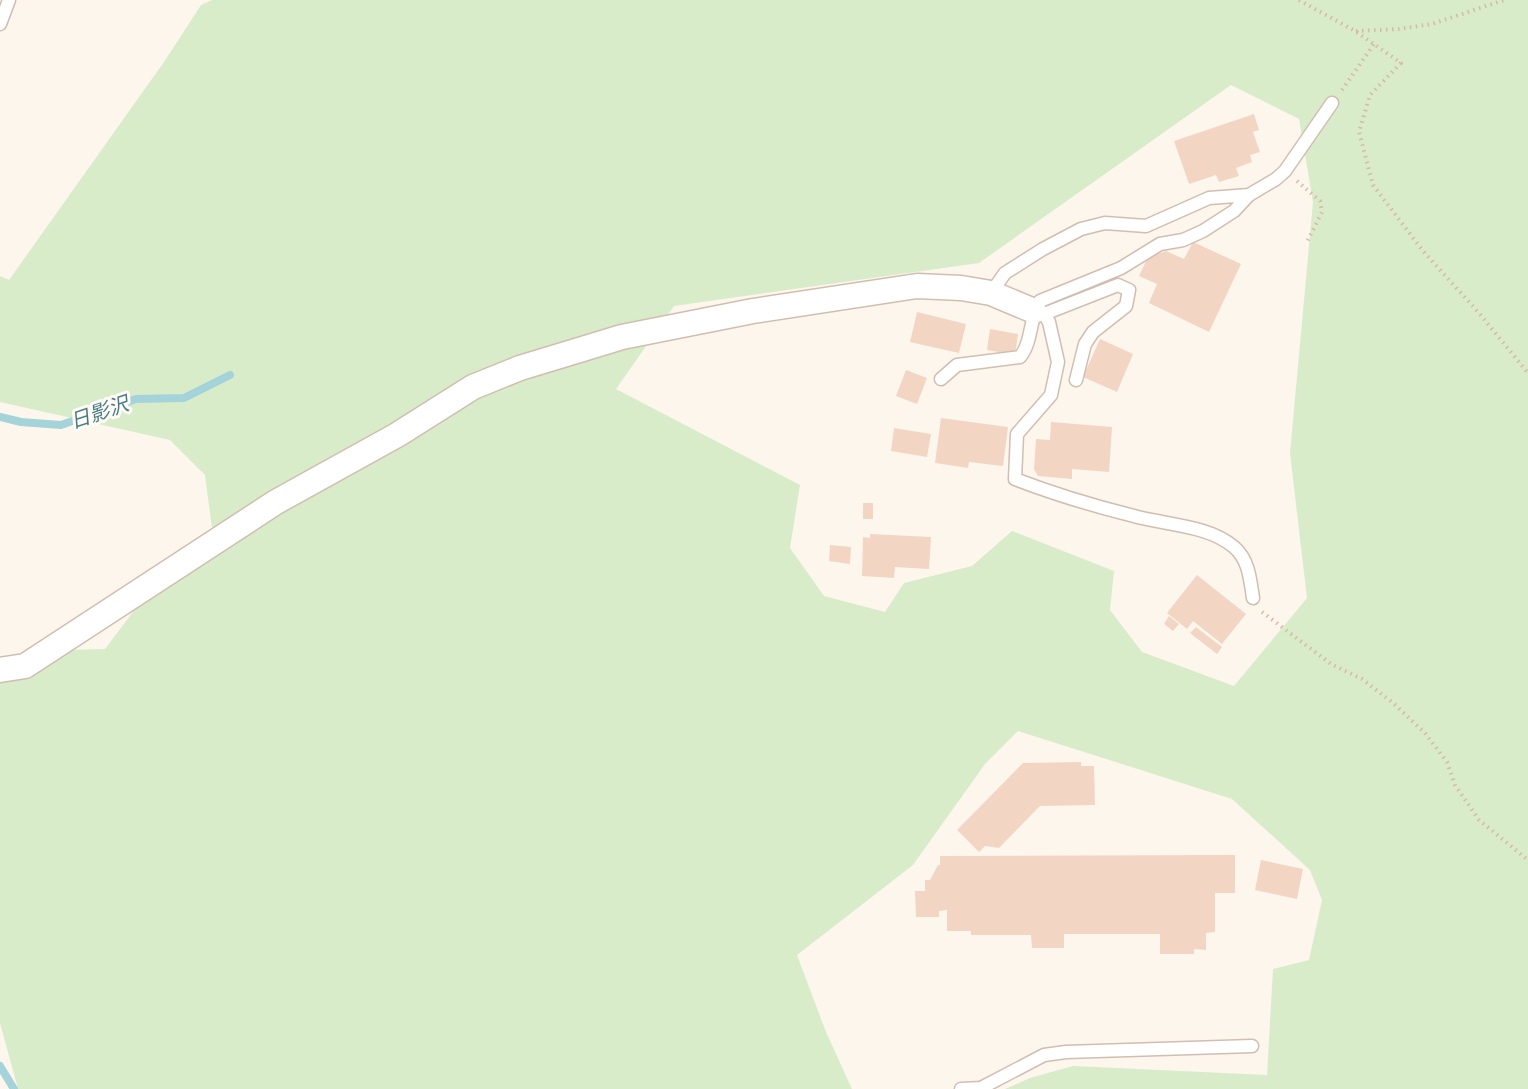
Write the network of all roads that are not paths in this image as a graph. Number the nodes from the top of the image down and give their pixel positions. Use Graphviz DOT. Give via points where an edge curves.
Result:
graph roads {
  1 [pos="9,0"];
  2 [pos="0,24"];
  3 [pos="1332,103"];
  4 [pos="1249,195"];
  5 [pos="991,294"];
  6 [pos="1039,312"];
  7 [pos="941,379"];
  8 [pos="1076,380"];
  9 [pos="1253,598"];
  10 [pos="0,670"];
  11 [pos="1252,1046"];
  12 [pos="960,1089"];
  1 -- 2 [label="lane"];
  3 -- 4 [label="lane" via="1285,171"];
  4 -- 5 [label="lane" via="1209,198 1146,226 1105,223 1081,229 1005,273"];
  4 -- 6 [label="lane" via="1234,211 1203,231 1160,244 1121,268 1040,302"];
  5 -- 6 [label="street"];
  5 -- 10 [label="street" via="917,286 753,311 622,337 520,368 473,387 397,435 276,502 25,666"];
  6 -- 7 [label="lane" via="1027,349 1020,357 957,365"];
  6 -- 8 [label="lane" via="1118,285 1129,290 1126,306 1085,344"];
  6 -- 9 [label="lane" via="1049,322 1058,362 1051,395 1017,434 1015,479 1134,516 1209,533 1234,547 1246,561"];
  11 -- 12 [label="lane" via="1044,1055 981,1088"];
}
